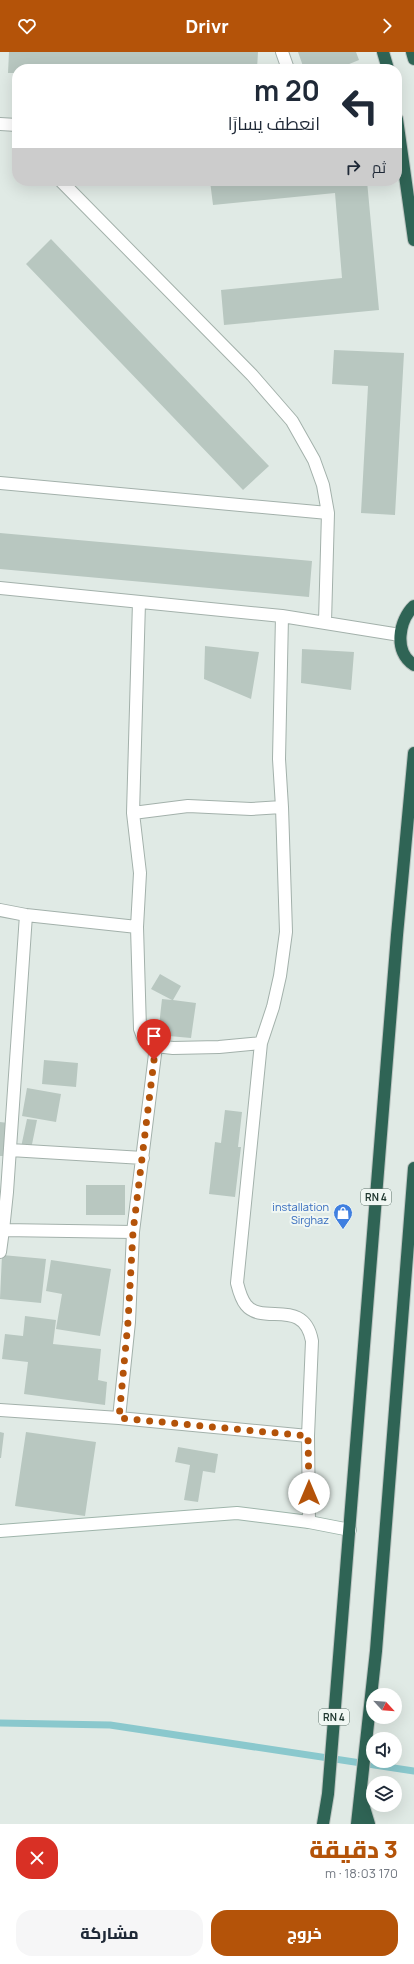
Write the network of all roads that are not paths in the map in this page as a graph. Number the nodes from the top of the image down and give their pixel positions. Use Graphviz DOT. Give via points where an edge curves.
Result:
graph roads {
  1 [pos="282,52"];
  2 [pos="383,52"];
  3 [pos="412,52"];
  4 [pos="414,59"];
  5 [pos="286,64"];
  6 [pos="387,64"];
  7 [pos="0,124"];
  8 [pos="12,126"];
  9 [pos="402,155"];
  10 [pos="66,186"];
  11 [pos="414,240"];
  12 [pos="0,483"];
  13 [pos="328,513"];
  14 [pos="0,588"];
  15 [pos="139,602"];
  16 [pos="414,606"];
  17 [pos="282,616"];
  18 [pos="325,622"];
  19 [pos="400,636"];
  20 [pos="412,664"];
  21 [pos="414,675"];
  22 [pos="414,753"];
  23 [pos="282,807"];
  24 [pos="132,813"];
  25 [pos="0,910"];
  26 [pos="26,916"];
  27 [pos="137,927"];
  28 [pos="261,1043"];
  29 [pos="156,1046"];
  30 [pos="10,1150"];
  31 [pos="143,1158"];
  32 [pos="414,1168"];
  33 [pos="3,1230"];
  34 [pos="133,1232"];
  35 [pos="0,1252"];
  36 [pos="0,1410"];
  37 [pos="119,1418"];
  38 [pos="308,1436"];
  39 [pos="309,1522"];
  40 [pos="350,1530"];
  41 [pos="0,1531"];
  42 [pos="360,1792"];
  43 [pos="328,1794"];
  44 [pos="323,1824"];
  45 [pos="330,1824"];
  46 [pos="357,1824"];
  47 [pos="369,1824"];
  1 -- 5 [label="street"];
  2 -- 6 [label="highway"];
  3 -- 4 [label="highway"];
  7 -- 8 [label="street"];
  9 -- 11 [label="highway"];
  10 -- 13 [label="street" via="252,375 292,422 314,460 323,485"];
  12 -- 13 [label="street"];
  13 -- 18 [label="street"];
  14 -- 15 [label="street"];
  15 -- 17 [label="street"];
  15 -- 24 [label="street"];
  16 -- 19 [label="highway" via="402,623"];
  17 -- 18 [label="street"];
  17 -- 23 [label="street" via="279,759"];
  18 -- 19 [label="street"];
  19 -- 20 [label="highway" via="403,650"];
  20 -- 21 [label="highway"];
  22 -- 40 [label="highway, RN 4" via="397,935"];
  23 -- 24 [label="street" via="251,809 188,806"];
  23 -- 28 [label="street" via="286,932 280,976"];
  24 -- 27 [label="street" via="140,873"];
  25 -- 26 [label="street"];
  26 -- 27 [label="street"];
  26 -- 30 [label="street"];
  27 -- 29 [label="street" via="140,1029 143,1037"];
  28 -- 29 [label="street" via="220,1047"];
  28 -- 38 [label="street" via="237,1283 241,1296 253,1311 292,1316 304,1321 310,1330 312,1341"];
  29 -- 31 [label="street"];
  30 -- 31 [label="street"];
  30 -- 33 [label="street"];
  31 -- 34 [label="street"];
  32 -- 42 [label="highway" via="376,1651"];
  33 -- 34 [label="street"];
  33 -- 35 [label="street"];
  34 -- 37 [label="street"];
  36 -- 37 [label="street"];
  37 -- 38 [label="street"];
  38 -- 39 [label="street"];
  39 -- 40 [label="street"];
  39 -- 41 [label="street" via="237,1513"];
  40 -- 43 [label="highway, RN 4"];
  42 -- 46 [label="highway"];
  42 -- 47 [label="highway"];
  43 -- 44 [label="highway"];
  43 -- 45 [label="highway, RN 4"];
}
